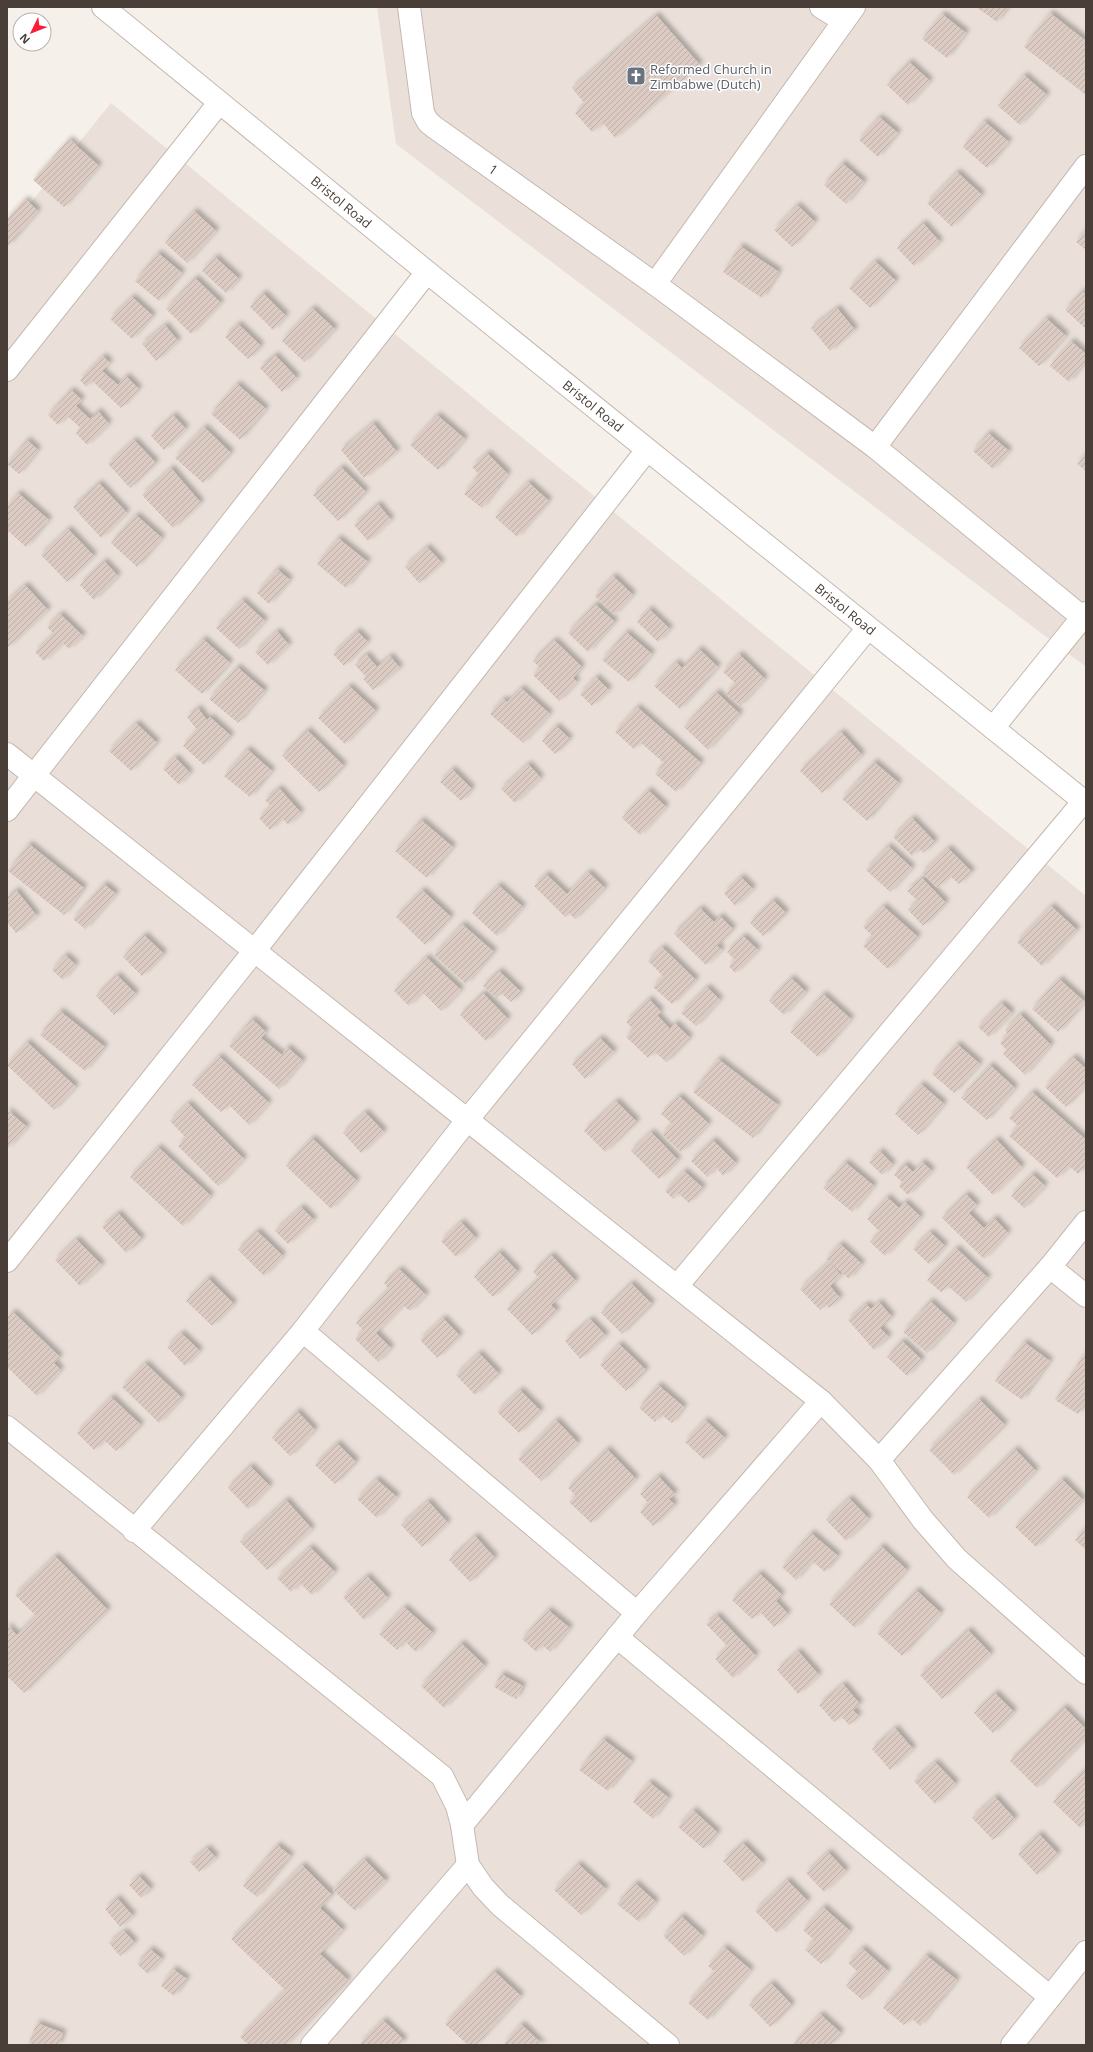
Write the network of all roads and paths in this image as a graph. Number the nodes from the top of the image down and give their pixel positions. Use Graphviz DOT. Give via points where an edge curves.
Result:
graph roads {
  1 [pos="103,7"];
  2 [pos="409,7"];
  3 [pos="821,7"];
  4 [pos="849,14"];
  5 [pos="219,103"];
  6 [pos="1086,166"];
  7 [pos="428,272"];
  8 [pos="655,284"];
  9 [pos="14,348"];
  10 [pos="7,370"];
  11 [pos="875,447"];
  12 [pos="647,450"];
  13 [pos="1084,615"];
  14 [pos="868,628"];
  15 [pos="993,728"];
  16 [pos="7,754"];
  17 [pos="35,776"];
  18 [pos="1085,802"];
  19 [pos="7,810"];
  20 [pos="255,950"];
  21 [pos="468,1119"];
  22 [pos="1086,1222"];
  23 [pos="7,1260"];
  24 [pos="1050,1267"];
  25 [pos="677,1286"];
  26 [pos="1086,1296"];
  27 [pos="303,1331"];
  28 [pos="821,1402"];
  29 [pos="7,1427"];
  30 [pos="879,1460"];
  31 [pos="134,1531"];
  32 [pos="637,1613"];
  33 [pos="617,1638"];
  34 [pos="1086,1673"];
  35 [pos="462,1825"];
  36 [pos="468,1865"];
  37 [pos="1086,1952"];
  38 [pos="1050,1997"];
  39 [pos="312,2045"];
  40 [pos="668,2045"];
  41 [pos="1012,2045"];
  1 -- 5 [label="street, Bristol Road"];
  2 -- 8 [label="street, 1" via="423,113 428,122"];
  3 -- 4 [label="street"];
  4 -- 8 [label="street"];
  5 -- 7 [label="street, Bristol Road"];
  5 -- 9 [label="street"];
  6 -- 11 [label="street"];
  7 -- 12 [label="street, Bristol Road"];
  7 -- 17 [label="street"];
  8 -- 11 [label="street, 1"];
  9 -- 10 [label="street"];
  11 -- 13 [label="street, 1"];
  12 -- 14 [label="street, Bristol Road"];
  12 -- 20 [label="street"];
  13 -- 15 [label="street"];
  14 -- 15 [label="street, Bristol Road"];
  14 -- 21 [label="street"];
  15 -- 18 [label="street, Bristol Road"];
  16 -- 17 [label="street"];
  17 -- 19 [label="street"];
  17 -- 20 [label="street"];
  18 -- 25 [label="street"];
  20 -- 21 [label="street"];
  20 -- 23 [label="street"];
  21 -- 25 [label="street"];
  21 -- 27 [label="street"];
  22 -- 24 [label="street"];
  24 -- 26 [label="street"];
  24 -- 30 [label="street"];
  25 -- 28 [label="street"];
  27 -- 31 [label="street"];
  27 -- 32 [label="street"];
  28 -- 30 [label="street"];
  28 -- 32 [label="street"];
  29 -- 31 [label="street"];
  30 -- 34 [label="street" via="923,1520 957,1559"];
  31 -- 35 [label="street" via="442,1776 457,1806"];
  32 -- 33 [label="street"];
  33 -- 35 [label="street"];
  33 -- 38 [label="street"];
  35 -- 36 [label="street"];
  36 -- 39 [label="street"];
  36 -- 40 [label="street" via="483,1887 500,1905"];
  37 -- 38 [label="street"];
  38 -- 41 [label="street"];
}
